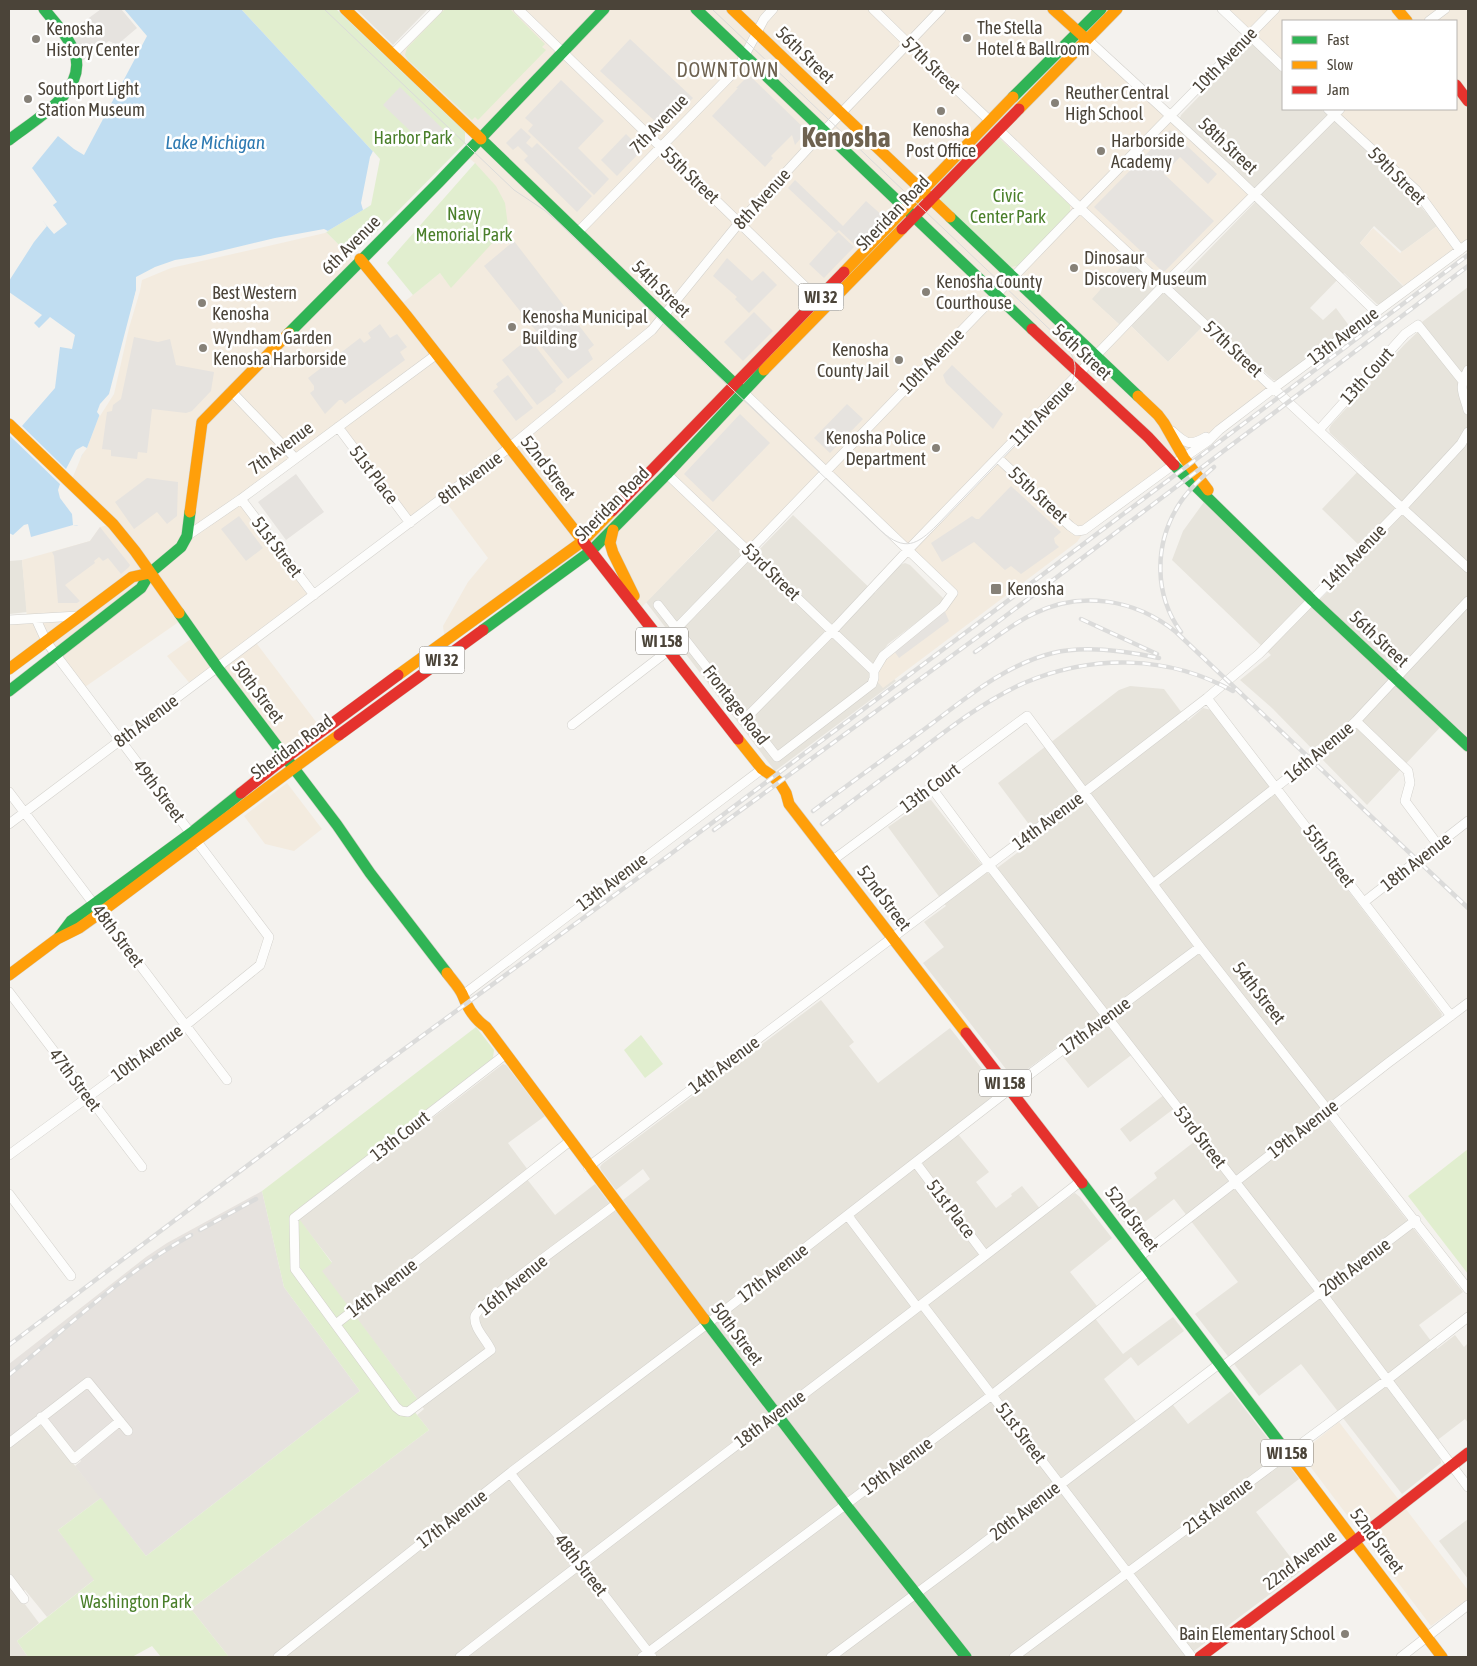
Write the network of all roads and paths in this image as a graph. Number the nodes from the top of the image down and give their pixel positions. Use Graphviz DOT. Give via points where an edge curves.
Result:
graph roads {
  1 [pos="44,9"];
  2 [pos="345,9"];
  3 [pos="438,9"];
  4 [pos="518,9"];
  5 [pos="604,9"];
  6 [pos="696,9"];
  7 [pos="732,9"];
  8 [pos="774,9"];
  9 [pos="873,9"];
  10 [pos="941,9"];
  11 [pos="1052,9"];
  12 [pos="1100,9"];
  13 [pos="1117,9"];
  14 [pos="1222,9"];
  15 [pos="1275,9"];
  16 [pos="1397,9"];
  17 [pos="1445,9"];
  18 [pos="1406,20"];
  19 [pos="1430,20"];
  20 [pos="1078,32"];
  21 [pos="757,33"];
  22 [pos="1249,35"];
  23 [pos="1087,39"];
  24 [pos="908,43"];
  25 [pos="562,52"];
  26 [pos="393,54"];
  27 [pos="745,55"];
  28 [pos="1282,66"];
  29 [pos="1457,86"];
  30 [pos="1468,101"];
  31 [pos="1334,111"];
  32 [pos="840,114"];
  33 [pos="1170,117"];
  34 [pos="989,120"];
  35 [pos="999,130"];
  36 [pos="824,131"];
  37 [pos="480,138"];
  38 [pos="9,140"];
  39 [pos="661,147"];
  40 [pos="926,195"];
  41 [pos="1254,195"];
  42 [pos="1080,208"];
  43 [pos="910,212"];
  44 [pos="739,223"];
  45 [pos="578,232"];
  46 [pos="1468,244"];
  47 [pos="1460,250"];
  48 [pos="360,260"];
  49 [pos="1013,277"];
  50 [pos="1164,285"];
  51 [pos="997,294"];
  52 [pos="818,299"];
  53 [pos="1376,312"];
  54 [pos="663,316"];
  55 [pos="437,354"];
  56 [pos="1096,356"];
  57 [pos="1468,370"];
  58 [pos="1080,374"];
  59 [pos="1462,380"];
  60 [pos="739,388"];
  61 [pos="1274,388"];
  62 [pos="231,391"];
  63 [pos="1468,410"];
  64 [pos="1164,423"];
  65 [pos="9,424"];
  66 [pos="338,427"];
  67 [pos="1219,430"];
  68 [pos="1319,430"];
  69 [pos="1468,432"];
  70 [pos="510,448"];
  71 [pos="295,458"];
  72 [pos="998,458"];
  73 [pos="1184,458"];
  74 [pos="1173,465"];
  75 [pos="826,472"];
  76 [pos="667,474"];
  77 [pos="241,500"];
  78 [pos="1402,508"];
  79 [pos="1225,515"];
  80 [pos="410,523"];
  81 [pos="613,530"];
  82 [pos="1079,531"];
  83 [pos="187,536"];
  84 [pos="583,541"];
  85 [pos="908,550"];
  86 [pos="591,551"];
  87 [pos="750,552"];
  88 [pos="1468,568"];
  89 [pos="150,573"];
  90 [pos="314,595"];
  91 [pos="1312,600"];
  92 [pos="1468,601"];
  93 [pos="658,605"];
  94 [pos="79,616"];
  95 [pos="36,619"];
  96 [pos="645,619"];
  97 [pos="9,620"];
  98 [pos="676,629"];
  99 [pos="831,632"];
  100 [pos="46,641"];
  101 [pos="669,650"];
  102 [pos="56,655"];
  103 [pos="217,667"];
  104 [pos="9,669"];
  105 [pos="874,671"];
  106 [pos="1396,679"];
  107 [pos="9,691"];
  108 [pos="1207,698"];
  109 [pos="1027,716"];
  110 [pos="746,718"];
  111 [pos="1356,722"];
  112 [pos="572,725"];
  113 [pos="120,740"];
  114 [pos="1468,746"];
  115 [pos="286,758"];
  116 [pos="293,768"];
  117 [pos="762,769"];
  118 [pos="931,787"];
  119 [pos="1276,787"];
  120 [pos="9,792"];
  121 [pos="1084,793"];
  122 [pos="24,813"];
  123 [pos="1468,821"];
  124 [pos="9,824"];
  125 [pos="194,837"];
  126 [pos="1438,845"];
  127 [pos="833,860"];
  128 [pos="989,865"];
  129 [pos="1153,884"];
  130 [pos="1364,902"];
  131 [pos="97,908"];
  132 [pos="269,937"];
  133 [pos="892,938"];
  134 [pos="1200,947"];
  135 [pos="9,975"];
  136 [pos="9,992"];
  137 [pos="463,995"];
  138 [pos="1468,1003"];
  139 [pos="1451,1016"];
  140 [pos="1107,1017"];
  141 [pos="186,1025"];
  142 [pos="506,1054"];
  143 [pos="227,1080"];
  144 [pos="1010,1089"];
  145 [pos="88,1097"];
  146 [pos="1329,1109"];
  147 [pos="570,1141"];
  148 [pos="9,1155"];
  149 [pos="916,1163"];
  150 [pos="588,1166"];
  151 [pos="142,1167"];
  152 [pos="1081,1181"];
  153 [pos="1235,1182"];
  154 [pos="9,1194"];
  155 [pos="616,1204"];
  156 [pos="848,1216"];
  157 [pos="1416,1220"];
  158 [pos="985,1255"];
  159 [pos="1139,1257"];
  160 [pos="1149,1271"];
  161 [pos="71,1276"];
  162 [pos="1468,1288"];
  163 [pos="1321,1292"];
  164 [pos="920,1305"];
  165 [pos="1468,1317"];
  166 [pos="336,1324"];
  167 [pos="707,1324"];
  168 [pos="1221,1366"];
  169 [pos="1387,1380"];
  170 [pos="992,1395"];
  171 [pos="776,1414"];
  172 [pos="41,1418"];
  173 [pos="120,1421"];
  174 [pos="128,1431"];
  175 [pos="9,1442"];
  176 [pos="1288,1453"];
  177 [pos="1468,1453"];
  178 [pos="1452,1466"];
  179 [pos="510,1473"];
  180 [pos="1060,1484"];
  181 [pos="1468,1487"];
  182 [pos="846,1505"];
  183 [pos="1356,1541"];
  184 [pos="579,1564"];
  185 [pos="1128,1573"];
  186 [pos="9,1579"];
  187 [pos="916,1594"];
  188 [pos="24,1598"];
  189 [pos="1468,1605"];
  190 [pos="1428,1637"];
  191 [pos="284,1656"];
  192 [pos="647,1656"];
  193 [pos="460,1657"];
  194 [pos="831,1657"];
  195 [pos="966,1657"];
  196 [pos="1014,1657"];
  197 [pos="1192,1657"];
  198 [pos="1200,1657"];
  199 [pos="1401,1657"];
  200 [pos="1442,1657"];
  1 -- 38 [label="street" via="75,55 76,78 58,102"];
  2 -- 26 [label="street, 54th Street"];
  3 -- 26 [label="street"];
  4 -- 25 [label="street, 55th Street"];
  5 -- 25 [label="street, 6th Avenue"];
  6 -- 27 [label="street, 56th Street"];
  7 -- 21 [label="street, 56th Street"];
  8 -- 21 [label="street, 7th Avenue"];
  9 -- 24 [label="street, 57th Street"];
  10 -- 24 [label="street, 8th Avenue"];
  11 -- 20 [label="street, 58th Street"];
  12 -- 20 [label="street, Sheridan Road / WI 32"];
  13 -- 23 [label="street, Sheridan Road / WI 32"];
  14 -- 22 [label="street"];
  15 -- 22 [label="street, 10th Avenue"];
  16 -- 18 [label="street"];
  17 -- 19 [label="street"];
  20 -- 23 [label="street, 58th Street"];
  20 -- 34 [label="street, Sheridan Road / WI 32"];
  21 -- 27 [label="street, 7th Avenue"];
  21 -- 32 [label="street, 56th Street"];
  22 -- 28 [label="street"];
  22 -- 33 [label="street, 10th Avenue"];
  23 -- 33 [label="street, 58th Street"];
  23 -- 35 [label="street, Sheridan Road / WI 32"];
  24 -- 32 [label="street, 8th Avenue"];
  24 -- 34 [label="street, 57th Street"];
  25 -- 37 [label="street, 6th Avenue"];
  25 -- 39 [label="street, 55th Street"];
  26 -- 37 [label="street, 54th Street"];
  27 -- 36 [label="street, 56th Street"];
  27 -- 39 [label="street, 7th Avenue" via="738,68"];
  29 -- 30 [label="street"];
  31 -- 41 [label="street, 11th Avenue"];
  31 -- 47 [label="street, 59th Street" via="1416,190"];
  32 -- 36 [label="street, 8th Avenue"];
  32 -- 40 [label="street, 56th Street"];
  33 -- 41 [label="street, 58th Street"];
  33 -- 42 [label="street, 10th Avenue"];
  34 -- 40 [label="street, Sheridan Road / WI 32"];
  35 -- 40 [label="street, Sheridan Road / WI 32"];
  35 -- 42 [label="street, 57th Street"];
  36 -- 43 [label="street, 56th Street"];
  36 -- 44 [label="street, 8th Avenue"];
  37 -- 45 [label="street, 54th Street"];
  37 -- 48 [label="street, 6th Avenue"];
  39 -- 44 [label="street, 55th Street"];
  39 -- 45 [label="street, 7th Avenue"];
  40 -- 43 [label="street, Sheridan Road / WI 32"];
  40 -- 49 [label="street, 56th Street"];
  41 -- 50 [label="street, 11th Avenue"];
  41 -- 53 [label="street, 58th Street"];
  42 -- 49 [label="street, 10th Avenue"];
  42 -- 50 [label="street, 57th Street"];
  43 -- 51 [label="street, 56th Street"];
  43 -- 52 [label="street, Sheridan Road / WI 32"];
  43 -- 60 [label="street, Sheridan Road / WI 32"];
  44 -- 52 [label="street, 55th Street"];
  44 -- 54 [label="street, 8th Avenue"];
  45 -- 54 [label="street, 54th Street"];
  46 -- 47 [label="street, 13th Avenue"];
  47 -- 53 [label="street, 13th Avenue"];
  48 -- 55 [label="street, 52nd Street"];
  48 -- 62 [label="street, 6th Avenue"];
  49 -- 51 [label="street, 10th Avenue"];
  49 -- 56 [label="street, 56th Street"];
  50 -- 56 [label="street, 11th Avenue"];
  50 -- 61 [label="street, 57th Street"];
  51 -- 58 [label="street, 56th Street"];
  51 -- 75 [label="street, 10th Avenue"];
  52 -- 60 [label="street, Sheridan Road / WI 32"];
  53 -- 61 [label="street, 13th Avenue"];
  54 -- 60 [label="street, 54th Street"];
  54 -- 70 [label="street, 8th Avenue" via="652,330"];
  55 -- 66 [label="street, 7th Avenue"];
  55 -- 70 [label="street, 52nd Street"];
  56 -- 58 [label="street, 11th Avenue"];
  56 -- 64 [label="street, 56th Street"];
  57 -- 59 [label="street"];
  58 -- 72 [label="street, 11th Avenue"];
  58 -- 74 [label="street, 56th Street" via="1148,437"];
  59 -- 63 [label="street"];
  59 -- 68 [label="street, 13th Court" via="1418,326 1405,334"];
  60 -- 75 [label="street, 54th Street"];
  60 -- 76 [label="street, Sheridan Road / WI 32"];
  60 -- 84 [label="street, Sheridan Road / WI 32"];
  61 -- 67 [label="street, 13th Avenue"];
  61 -- 68 [label="street, 57th Street"];
  62 -- 71 [label="street"];
  62 -- 83 [label="street, 6th Avenue" via="202,422"];
  64 -- 67 [label="street, 13th Avenue" via="1188,443"];
  64 -- 73 [label="street, 56th Street"];
  65 -- 89 [label="street, 50th Street" via="113,524"];
  66 -- 71 [label="street, 7th Avenue"];
  66 -- 80 [label="street, 51st Place"];
  67 -- 73 [label="street, 13th Avenue"];
  68 -- 78 [label="street, 57th Street"];
  69 -- 78 [label="street, 14th Avenue" via="1461,444"];
  70 -- 80 [label="street, 8th Avenue"];
  70 -- 84 [label="street, 52nd Street"];
  71 -- 77 [label="street, 7th Avenue"];
  72 -- 82 [label="street, 55th Street"];
  72 -- 85 [label="street, 11th Avenue"];
  73 -- 74 [label="street, 13th Avenue"];
  73 -- 79 [label="street, 56th Street"];
  74 -- 79 [label="street, 56th Street"];
  74 -- 82 [label="street, 13th Avenue"];
  75 -- 85 [label="street, 54th Street"];
  75 -- 87 [label="street, 10th Avenue"];
  76 -- 81 [label="street, Sheridan Road / WI 32"];
  76 -- 87 [label="street, 53rd Street"];
  77 -- 83 [label="street, 7th Avenue"];
  77 -- 90 [label="street, 51st Street"];
  78 -- 88 [label="street, 57th Street"];
  78 -- 91 [label="street, 14th Avenue"];
  79 -- 91 [label="street, 56th Street"];
  80 -- 90 [label="street, 8th Avenue"];
  81 -- 86 [label="street, Sheridan Road / WI 32"];
  81 -- 96 [label="street" via="610,544 613,553"];
  83 -- 89 [label="street, 7th Avenue" via="176,552"];
  84 -- 86 [label="street, 52nd Street / WI 158"];
  84 -- 115 [label="street, Sheridan Road / WI 32"];
  85 -- 99 [label="street, 11th Avenue"];
  85 -- 105 [label="street, 54th Street" via="953,593 943,607 883,656"];
  86 -- 96 [label="street, 52nd Street / WI 158"];
  86 -- 116 [label="street, Sheridan Road / WI 32"];
  87 -- 98 [label="street, 10th Avenue"];
  87 -- 99 [label="street, 53rd Street"];
  89 -- 94 [label="street, 7th Avenue" via="132,577"];
  89 -- 102 [label="street, 7th Avenue" via="141,588"];
  89 -- 103 [label="street, 50th Street"];
  90 -- 103 [label="street, 8th Avenue"];
  91 -- 106 [label="street, 56th Street"];
  91 -- 108 [label="street, 14th Avenue" via="1259,654"];
  92 -- 106 [label="street, 16th Avenue"];
  93 -- 98 [label="street, Frontage Road"];
  94 -- 95 [label="street"];
  94 -- 100 [label="street, 7th Avenue"];
  95 -- 97 [label="street"];
  95 -- 100 [label="street, 49th Street"];
  96 -- 101 [label="street, 52nd Street / WI 158"];
  98 -- 110 [label="street, Frontage Road"];
  99 -- 105 [label="street, 53rd Street"];
  99 -- 110 [label="street, 11th Avenue"];
  100 -- 102 [label="street, 49th Street"];
  100 -- 104 [label="street, 7th Avenue"];
  101 -- 112 [label="street"];
  101 -- 117 [label="street, 52nd Street / WI 158"];
  102 -- 107 [label="street, 7th Avenue"];
  102 -- 113 [label="street, 49th Street"];
  103 -- 113 [label="street, 8th Avenue"];
  103 -- 115 [label="street, 50th Street"];
  105 -- 110 [label="street, Frontage Road" via="872,684 777,757"];
  106 -- 111 [label="street, 16th Avenue"];
  106 -- 114 [label="street, 56th Street"];
  108 -- 119 [label="street, 55th Street"];
  108 -- 121 [label="street, 14th Avenue"];
  109 -- 118 [label="street, 13th Court"];
  109 -- 121 [label="street, 54th Street"];
  111 -- 119 [label="street, 16th Avenue"];
  111 -- 126 [label="street" via="1408,772 1410,783 1405,801"];
  113 -- 122 [label="street, 8th Avenue"];
  113 -- 125 [label="street, 49th Street"];
  115 -- 116 [label="street, 50th Street"];
  115 -- 125 [label="street, Sheridan Road / WI 32"];
  116 -- 125 [label="street, Sheridan Road / WI 32"];
  116 -- 137 [label="street, 50th Street"];
  117 -- 127 [label="street, 52nd Street / WI 158" via="762,778 768,786 780,801 790,804"];
  117 -- 137 [label="street, 13th Avenue"];
  118 -- 127 [label="street, 13th Court"];
  118 -- 128 [label="street, 53rd Street"];
  119 -- 129 [label="street, 16th Avenue"];
  119 -- 130 [label="street, 55th Street"];
  120 -- 122 [label="street, 48th Street"];
  121 -- 128 [label="street, 14th Avenue"];
  121 -- 129 [label="street, 54th Street"];
  122 -- 124 [label="street, 8th Avenue"];
  122 -- 131 [label="street, 48th Street"];
  123 -- 126 [label="street, 18th Avenue"];
  125 -- 131 [label="street, Sheridan Road / WI 32"];
  125 -- 132 [label="street, 49th Street"];
  126 -- 130 [label="street, 18th Avenue"];
  127 -- 133 [label="street, 52nd Street / WI 158"];
  128 -- 133 [label="street, 14th Avenue"];
  128 -- 140 [label="street, 53rd Street"];
  129 -- 134 [label="street, 54th Street"];
  130 -- 139 [label="street, 55th Street"];
  131 -- 135 [label="street, Sheridan Road / WI 32" via="71,921 57,939"];
  131 -- 141 [label="street, 48th Street"];
  132 -- 141 [label="street, 10th Avenue" via="260,965"];
  133 -- 144 [label="street, 52nd Street / WI 158"];
  133 -- 150 [label="street, 14th Avenue"];
  134 -- 140 [label="street, 17th Avenue"];
  134 -- 146 [label="street, 54th Street"];
  136 -- 145 [label="street, 47th Street"];
  137 -- 142 [label="street, 50th Street" via="469,997 486,1020 486,1027"];
  138 -- 139 [label="street, 19th Avenue"];
  139 -- 146 [label="street, 19th Avenue"];
  140 -- 144 [label="street, 17th Avenue"];
  140 -- 153 [label="street, 53rd Street"];
  141 -- 143 [label="street, 48th Street"];
  141 -- 145 [label="street, 10th Avenue"];
  142 -- 147 [label="street, 50th Street"];
  142 -- 166 [label="street, 13th Court" via="294,1218 295,1269"];
  144 -- 149 [label="street, 17th Avenue"];
  144 -- 152 [label="street, 52nd Street / WI 158"];
  145 -- 148 [label="street, 10th Avenue"];
  145 -- 151 [label="street, 47th Street"];
  146 -- 153 [label="street, 19th Avenue"];
  146 -- 157 [label="street, 54th Street"];
  147 -- 150 [label="street, 50th Street"];
  147 -- 166 [label="street, 14th Avenue"];
  149 -- 156 [label="street, 17th Avenue"];
  149 -- 158 [label="street, 51st Place"];
  150 -- 155 [label="street, 50th Street"];
  152 -- 158 [label="street, 18th Avenue"];
  152 -- 159 [label="street, 52nd Street / WI 158"];
  153 -- 159 [label="street, 19th Avenue"];
  153 -- 163 [label="street, 53rd Street"];
  154 -- 161 [label="street"];
  155 -- 166 [label="street, 16th Avenue" via="478,1311 475,1317 477,1326 490,1350 408,1412 396,1407"];
  155 -- 167 [label="street, 50th Street"];
  156 -- 164 [label="street, 51st Street"];
  156 -- 167 [label="street, 17th Avenue"];
  157 -- 162 [label="street, 54th Street"];
  157 -- 163 [label="street, 20th Avenue"];
  158 -- 164 [label="street, 18th Avenue"];
  159 -- 160 [label="street, 52nd Street / WI 158"];
  160 -- 168 [label="street, 52nd Street / WI 158"];
  160 -- 170 [label="street, 19th Avenue"];
  163 -- 168 [label="street, 20th Avenue"];
  163 -- 169 [label="street, 53rd Street"];
  164 -- 170 [label="street, 51st Street"];
  164 -- 171 [label="street, 18th Avenue"];
  165 -- 169 [label="street, 21st Avenue"];
  167 -- 171 [label="street, 50th Street"];
  167 -- 179 [label="street, 17th Avenue"];
  168 -- 176 [label="street, 52nd Street / WI 158"];
  168 -- 180 [label="street, 20th Avenue"];
  169 -- 176 [label="street, 21st Avenue"];
  169 -- 178 [label="street, 53rd Street"];
  170 -- 180 [label="street, 51st Street"];
  170 -- 182 [label="street, 19th Avenue"];
  171 -- 182 [label="street, 50th Street"];
  171 -- 184 [label="street, 18th Avenue"];
  172 -- 173 [label="street" via="88,1382"];
  172 -- 173 [label="street" via="74,1459"];
  172 -- 175 [label="street"];
  173 -- 174 [label="street"];
  176 -- 183 [label="street, 52nd Street / WI 158"];
  176 -- 185 [label="street, 21st Avenue"];
  177 -- 178 [label="street, 22nd Avenue"];
  178 -- 181 [label="street, 53rd Street"];
  178 -- 183 [label="street, 22nd Avenue"];
  179 -- 184 [label="street, 48th Street"];
  179 -- 191 [label="street, 17th Avenue"];
  180 -- 185 [label="street, 51st Street"];
  180 -- 187 [label="street, 20th Avenue"];
  182 -- 187 [label="street, 50th Street"];
  182 -- 192 [label="street, 19th Avenue"];
  183 -- 190 [label="street, 52nd Street / WI 158"];
  183 -- 198 [label="street, 22nd Avenue"];
  184 -- 192 [label="street, 48th Street"];
  184 -- 193 [label="street, 18th Avenue"];
  185 -- 196 [label="street, 21st Avenue"];
  185 -- 197 [label="street, 51st Street"];
  186 -- 188 [label="street"];
  187 -- 194 [label="street, 20th Avenue"];
  187 -- 195 [label="street, 50th Street"];
  189 -- 190 [label="street"];
  190 -- 199 [label="street"];
  190 -- 200 [label="street, 52nd Street / WI 158"];
}
